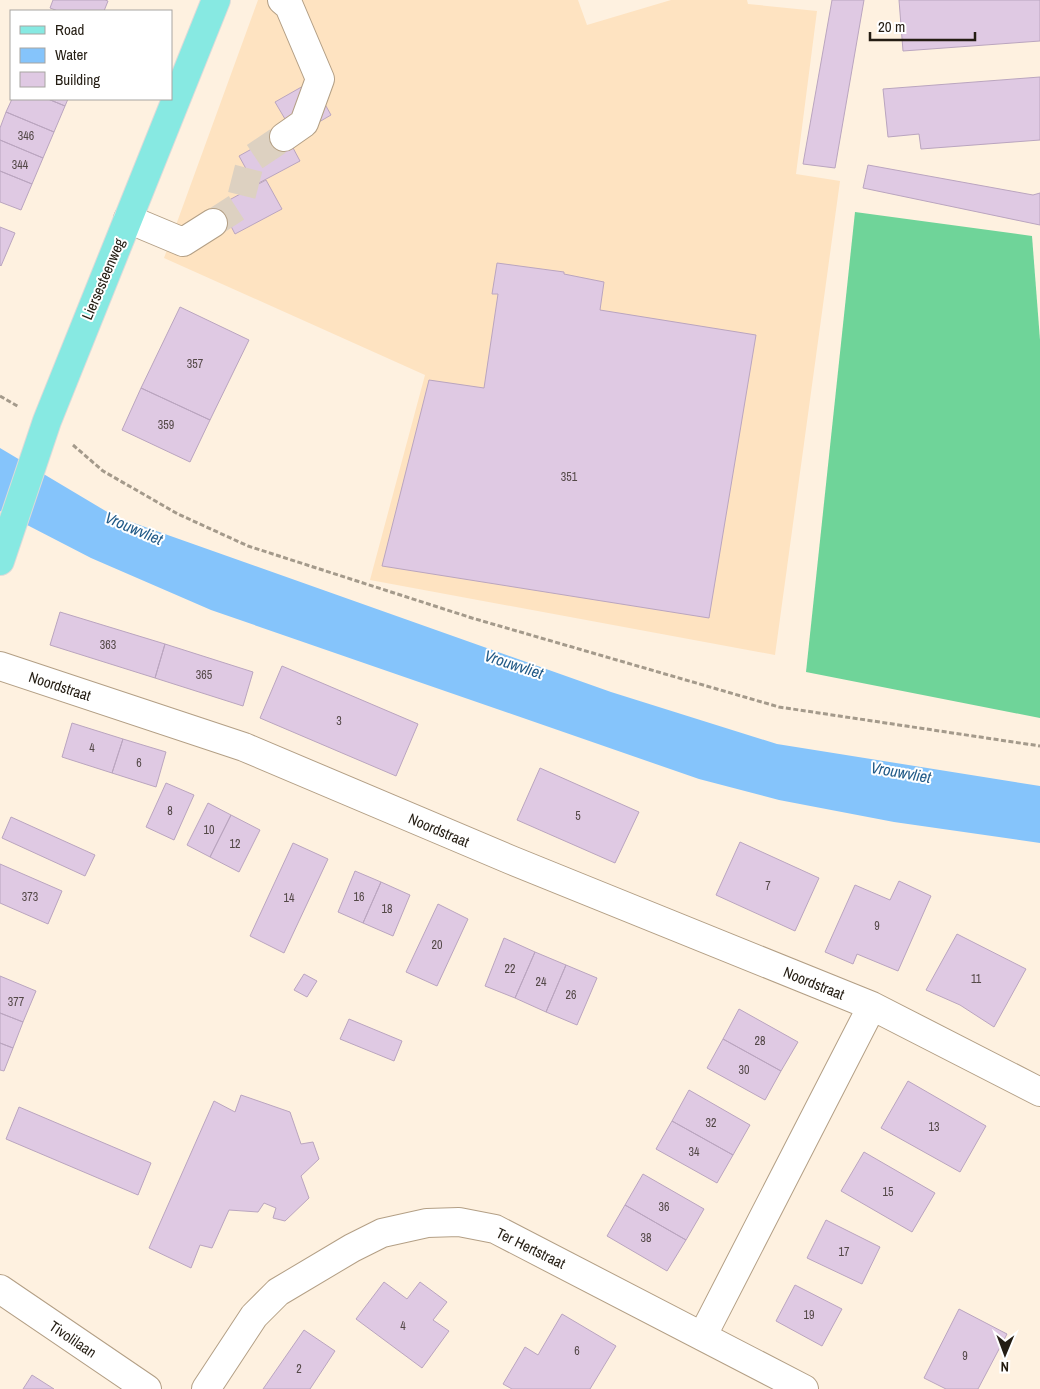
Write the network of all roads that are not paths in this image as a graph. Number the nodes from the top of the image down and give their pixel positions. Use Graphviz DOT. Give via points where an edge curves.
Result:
graph roads {
  1 [pos="216,0"];
  2 [pos="282,0"];
  3 [pos="284,137"];
  4 [pos="128,219"];
  5 [pos="213,223"];
  6 [pos="1,556"];
  7 [pos="0,666"];
  8 [pos="872,1006"];
  9 [pos="1040,1092"];
  10 [pos="0,1289"];
  11 [pos="703,1335"];
  12 [pos="147,1389"];
  13 [pos="206,1389"];
  14 [pos="804,1389"];
  1 -- 4 [label="main road, Liersesteenweg"];
  2 -- 3 [label="street" via="290,6 320,79 304,124"];
  4 -- 5 [label="street" via="184,242"];
  4 -- 6 [label="main road, Liersesteenweg" via="43,432"];
  7 -- 8 [label="street, Noordstraat" via="244,747 511,860"];
  8 -- 9 [label="street, Noordstraat"];
  8 -- 11 [label="street"];
  10 -- 12 [label="street, Tivolilaan"];
  11 -- 13 [label="street, Ter Hertstraat" via="495,1229 459,1222 426,1223 382,1232 278,1292 254,1316"];
  11 -- 14 [label="street, Ter Hertstraat"];
}
